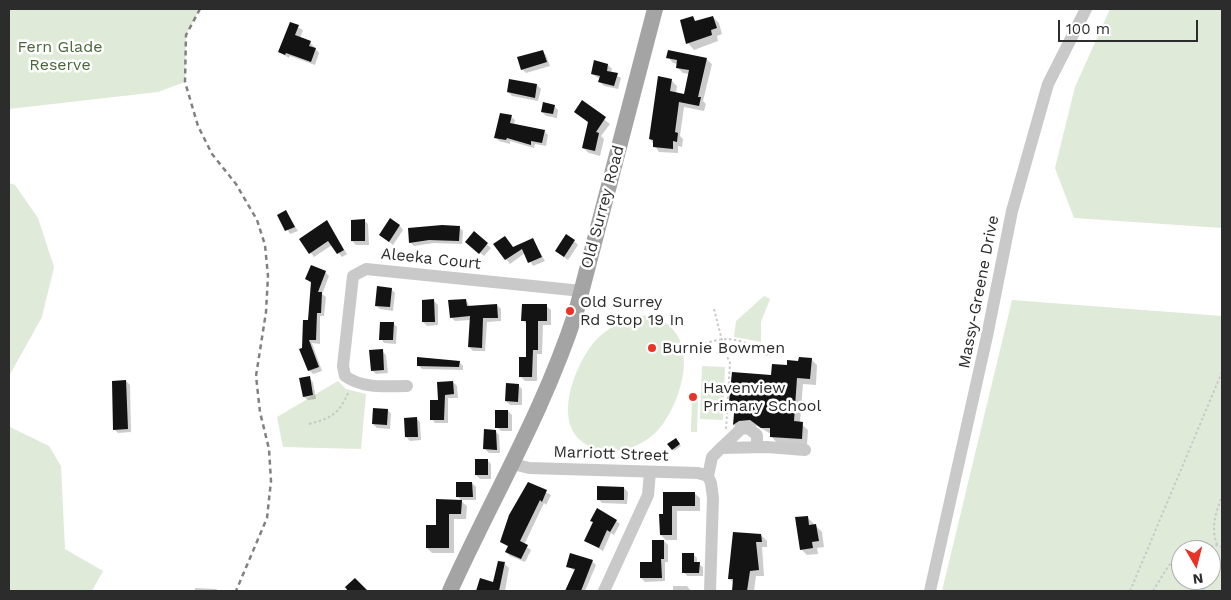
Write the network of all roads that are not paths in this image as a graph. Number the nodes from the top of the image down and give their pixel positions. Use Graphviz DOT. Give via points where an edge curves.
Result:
graph roads {
  1 [pos="655,9"];
  2 [pos="1086,9"];
  3 [pos="582,291"];
  4 [pos="407,386"];
  5 [pos="723,445"];
  6 [pos="757,447"];
  7 [pos="805,450"];
  8 [pos="514,464"];
  9 [pos="650,472"];
  10 [pos="708,476"];
  11 [pos="450,591"];
  12 [pos="604,591"];
  13 [pos="710,591"];
  14 [pos="930,591"];
  1 -- 3 [label="main road, Old Surrey Road"];
  2 -- 14 [label="street, Massy-Greene Drive" via="1048,84 1012,211"];
  3 -- 4 [label="street, Aleeka Court" via="366,269 353,276 343,366 345,376 353,382 368,385"];
  3 -- 8 [label="main road, Old Surrey Road" via="550,386"];
  5 -- 6 [label="street"];
  5 -- 6 [label="street" via="741,429 748,428 757,435"];
  5 -- 10 [label="street" via="712,457"];
  6 -- 7 [label="street"];
  8 -- 9 [label="street, Marriott Street" via="529,468"];
  8 -- 11 [label="main road, Old Surrey Road"];
  9 -- 10 [label="street, Marriott Street"];
  9 -- 12 [label="street" via="648,495"];
  10 -- 13 [label="street" via="713,498"];
}
